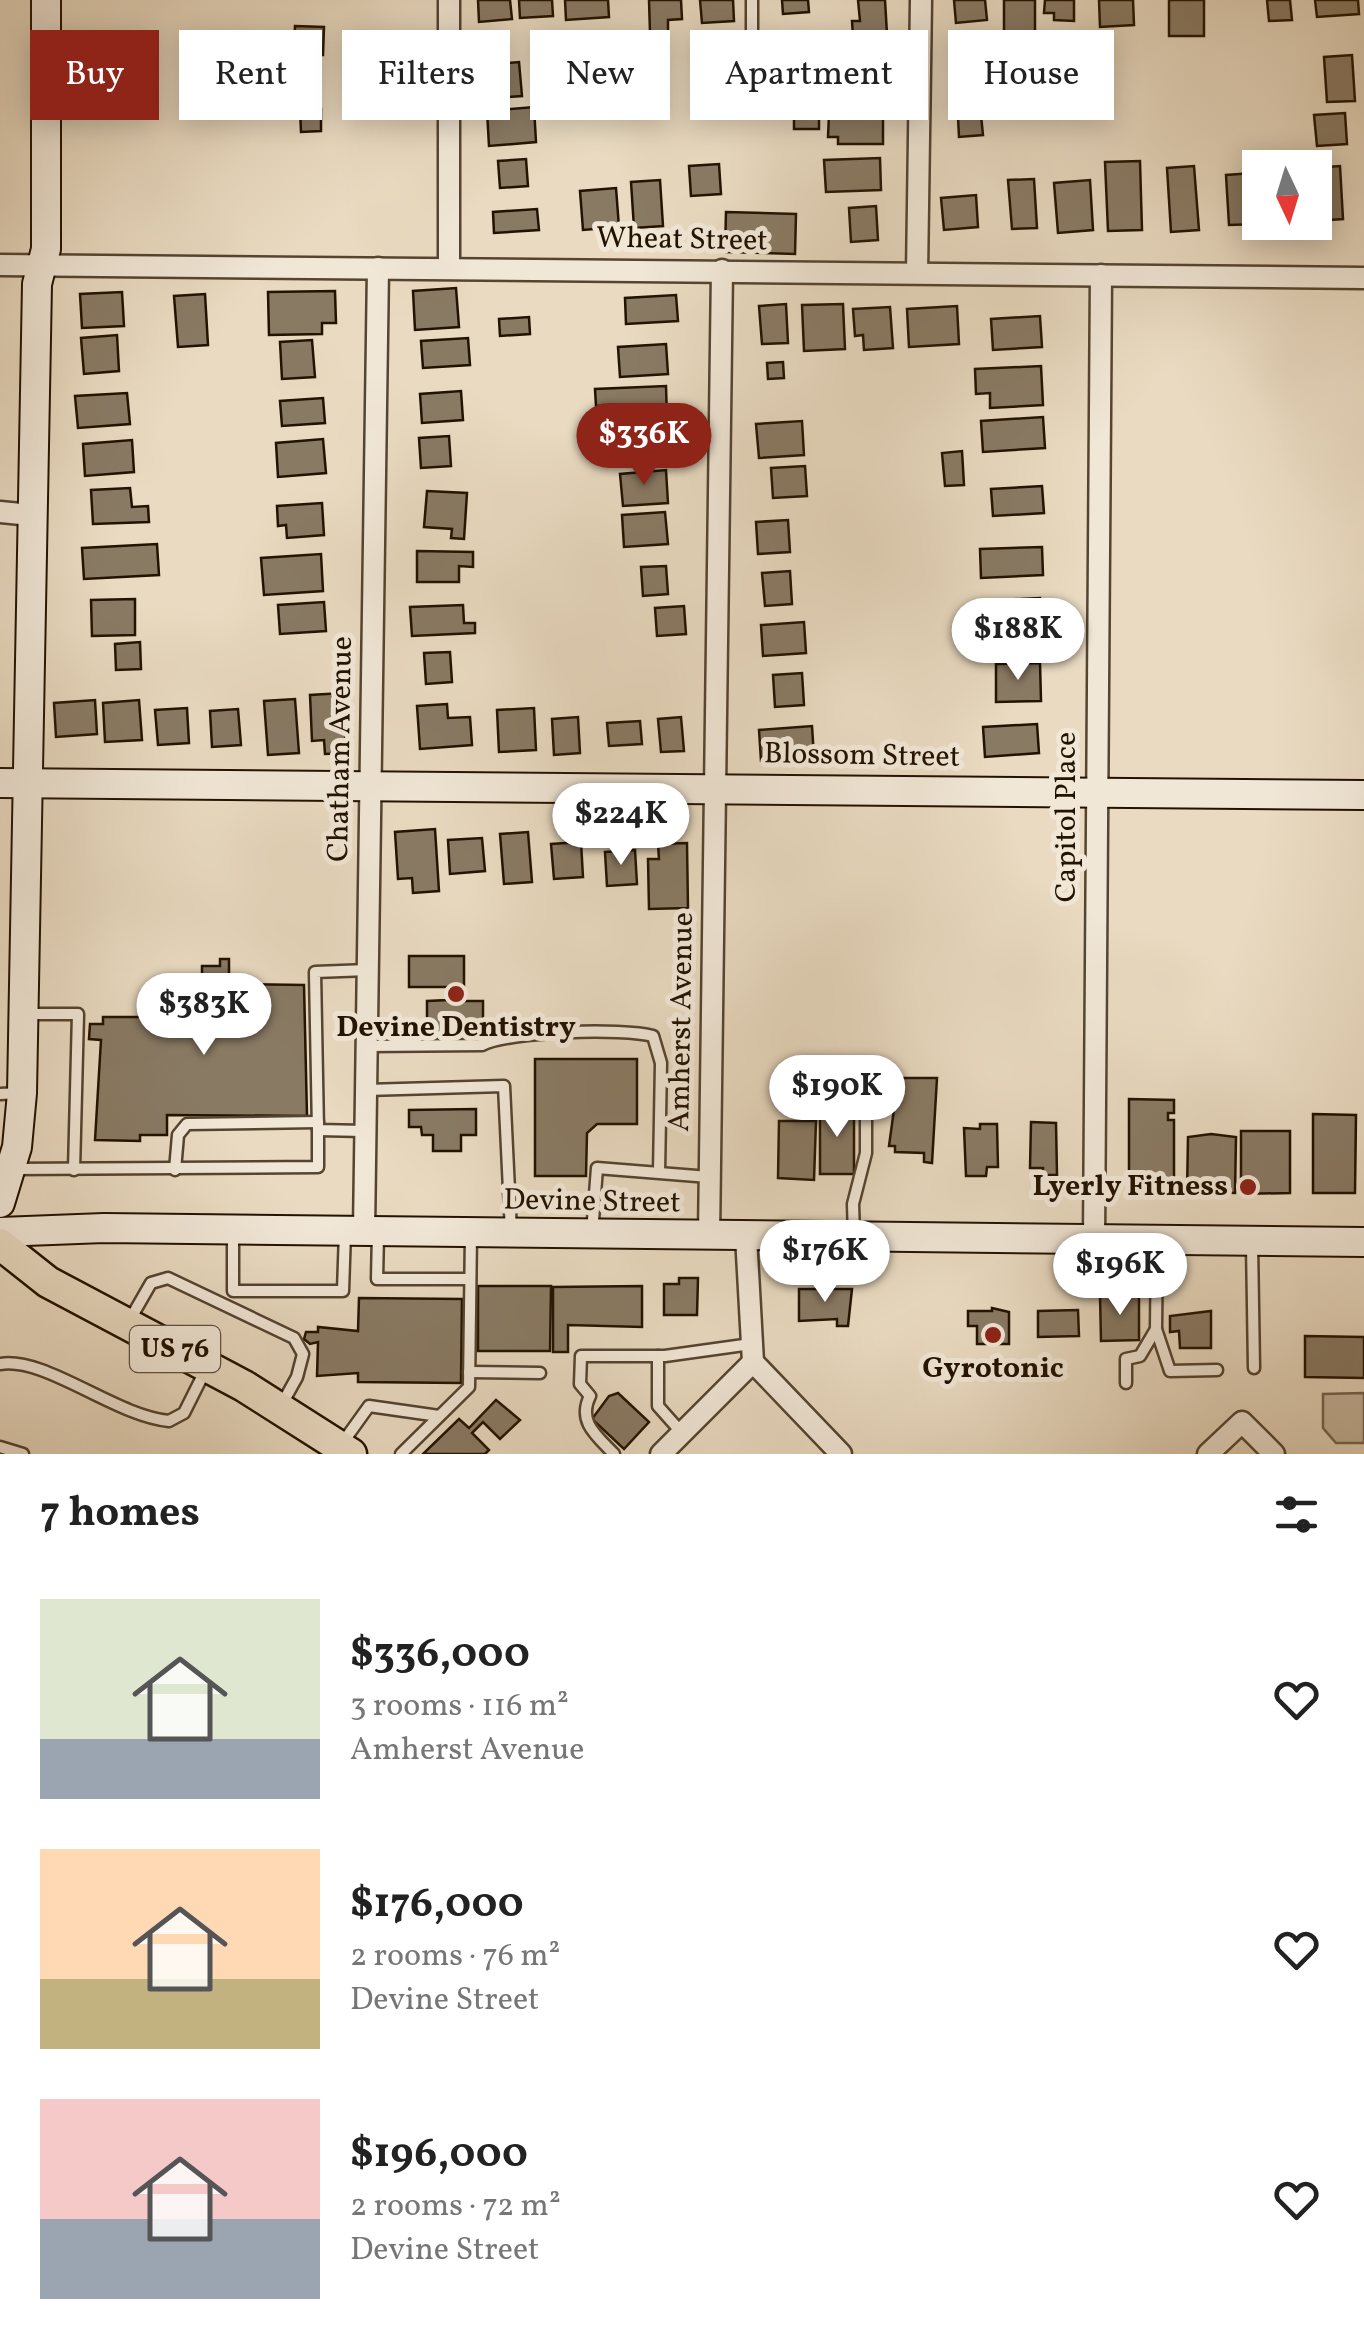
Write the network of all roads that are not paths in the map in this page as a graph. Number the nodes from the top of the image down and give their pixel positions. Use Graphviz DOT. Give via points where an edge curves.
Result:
graph roads {
  1 [pos="46,0"];
  2 [pos="449,0"];
  3 [pos="752,0"];
  4 [pos="922,0"];
  5 [pos="752,30"];
  6 [pos="0,266"];
  7 [pos="41,267"];
  8 [pos="378,268"];
  9 [pos="449,268"];
  10 [pos="722,270"];
  11 [pos="917,273"];
  12 [pos="1101,275"];
  13 [pos="1364,278"];
  14 [pos="0,512"];
  15 [pos="30,515"];
  16 [pos="14,783"];
  17 [pos="370,783"];
  18 [pos="715,787"];
  19 [pos="1097,792"];
  20 [pos="1364,795"];
  21 [pos="368,970"];
  22 [pos="24,1014"];
  23 [pos="367,1046"];
  24 [pos="366,1090"];
  25 [pos="11,1094"];
  26 [pos="866,1098"];
  27 [pos="318,1126"];
  28 [pos="366,1131"];
  29 [pos="12,1169"];
  30 [pos="74,1170"];
  31 [pos="175,1170"];
  32 [pos="659,1172"];
  33 [pos="710,1177"];
  34 [pos="0,1203"];
  35 [pos="232,1230"];
  36 [pos="362,1231"];
  37 [pos="0,1232"];
  38 [pos="472,1232"];
  39 [pos="511,1233"];
  40 [pos="592,1234"];
  41 [pos="709,1236"];
  42 [pos="746,1236"];
  43 [pos="854,1237"];
  44 [pos="1094,1240"];
  45 [pos="1157,1240"];
  46 [pos="1252,1241"];
  47 [pos="1364,1242"];
  48 [pos="0,1244"];
  49 [pos="470,1279"];
  50 [pos="233,1291"];
  51 [pos="227,1305"];
  52 [pos="128,1324"];
  53 [pos="1156,1329"];
  54 [pos="753,1353"];
  55 [pos="658,1356"];
  56 [pos="0,1364"];
  57 [pos="208,1366"];
  58 [pos="1254,1368"];
  59 [pos="1217,1370"];
  60 [pos="469,1372"];
  61 [pos="540,1373"];
  62 [pos="1126,1383"];
  63 [pos="280,1407"];
  64 [pos="439,1416"];
  65 [pos="682,1433"];
  66 [pos="0,1447"];
  67 [pos="346,1450"];
  68 [pos="23,1454"];
  69 [pos="401,1454"];
  70 [pos="614,1454"];
  71 [pos="661,1454"];
  72 [pos="841,1454"];
  73 [pos="1208,1454"];
  74 [pos="1274,1454"];
  1 -- 7 [label="street"];
  2 -- 9 [label="street"];
  3 -- 5 [label="lane"];
  4 -- 11 [label="street"];
  6 -- 7 [label="street, Wheat Street"];
  7 -- 8 [label="street, Wheat Street"];
  7 -- 15 [label="street"];
  8 -- 9 [label="street, Wheat Street"];
  8 -- 17 [label="street, Chatham Avenue"];
  9 -- 10 [label="street, Wheat Street"];
  10 -- 11 [label="street, Wheat Street"];
  10 -- 18 [label="street, Amherst Avenue"];
  11 -- 12 [label="street, Wheat Street"];
  12 -- 13 [label="street, Wheat Street"];
  12 -- 19 [label="street, Capitol Place"];
  14 -- 15 [label="street"];
  15 -- 16 [label="street"];
  16 -- 17 [label="street, Blossom Street"];
  16 -- 22 [label="street"];
  17 -- 18 [label="street, Blossom Street"];
  17 -- 21 [label="street, Chatham Avenue"];
  18 -- 19 [label="street, Blossom Street"];
  18 -- 33 [label="street, Amherst Avenue"];
  19 -- 20 [label="street, Blossom Street"];
  19 -- 44 [label="street, Capitol Place"];
  21 -- 23 [label="street, Chatham Avenue"];
  21 -- 27 [label="lane" via="315,972"];
  22 -- 25 [label="street"];
  22 -- 30 [label="lane" via="78,1014"];
  23 -- 24 [label="street, Chatham Avenue"];
  23 -- 32 [label="lane" via="482,1045 521,1035 653,1036 661,1064"];
  24 -- 28 [label="street, Chatham Avenue"];
  24 -- 39 [label="lane" via="504,1086"];
  25 -- 29 [label="street"];
  26 -- 43 [label="lane"];
  27 -- 28 [label="lane"];
  27 -- 31 [label="lane" via="186,1124 178,1135"];
  27 -- 31 [label="lane" via="318,1168"];
  28 -- 36 [label="street, Chatham Avenue"];
  29 -- 30 [label="lane"];
  29 -- 34 [label="street"];
  30 -- 31 [label="lane"];
  32 -- 33 [label="lane"];
  32 -- 40 [label="lane" via="597,1168"];
  33 -- 41 [label="street, Amherst Avenue"];
  35 -- 36 [label="street, Devine Street"];
  35 -- 37 [label="street, Devine Street"];
  35 -- 50 [label="lane"];
  36 -- 38 [label="street, Devine Street"];
  36 -- 49 [label="lane" via="377,1280"];
  36 -- 50 [label="lane" via="344,1291"];
  38 -- 39 [label="street, Devine Street"];
  38 -- 49 [label="lane"];
  39 -- 40 [label="street, Devine Street"];
  40 -- 41 [label="street, Devine Street"];
  41 -- 42 [label="street, Devine Street"];
  42 -- 43 [label="street, Devine Street"];
  42 -- 54 [label="street"];
  43 -- 44 [label="street, Devine Street"];
  44 -- 45 [label="street, Devine Street"];
  45 -- 46 [label="street, Devine Street"];
  45 -- 53 [label="lane"];
  46 -- 47 [label="street, Devine Street"];
  46 -- 58 [label="lane"];
  48 -- 52 [label="main road, US 76" via="48,1282"];
  49 -- 60 [label="lane"];
  50 -- 51 [label="lane"];
  51 -- 52 [label="lane" via="174,1280 155,1279"];
  51 -- 63 [label="lane" via="302,1347 298,1378"];
  52 -- 57 [label="main road, US 76"];
  53 -- 59 [label="lane" via="1170,1371"];
  53 -- 62 [label="lane" via="1140,1356 1126,1358"];
  54 -- 55 [label="lane"];
  54 -- 65 [label="street"];
  54 -- 72 [label="street"];
  55 -- 65 [label="lane" via="658,1406"];
  55 -- 70 [label="lane" via="581,1356 580,1384 590,1396 588,1427"];
  56 -- 57 [label="lane" via="32,1366 113,1405 169,1421 184,1412"];
  57 -- 63 [label="main road, US 76"];
  60 -- 61 [label="lane"];
  60 -- 64 [label="lane" via="468,1387"];
  63 -- 67 [label="main road, US 76"];
  64 -- 67 [label="lane" via="369,1406"];
  64 -- 69 [label="lane"];
  65 -- 71 [label="street"];
  66 -- 68 [label="lane"];
  73 -- 74 [label="street" via="1242,1422"];
}
